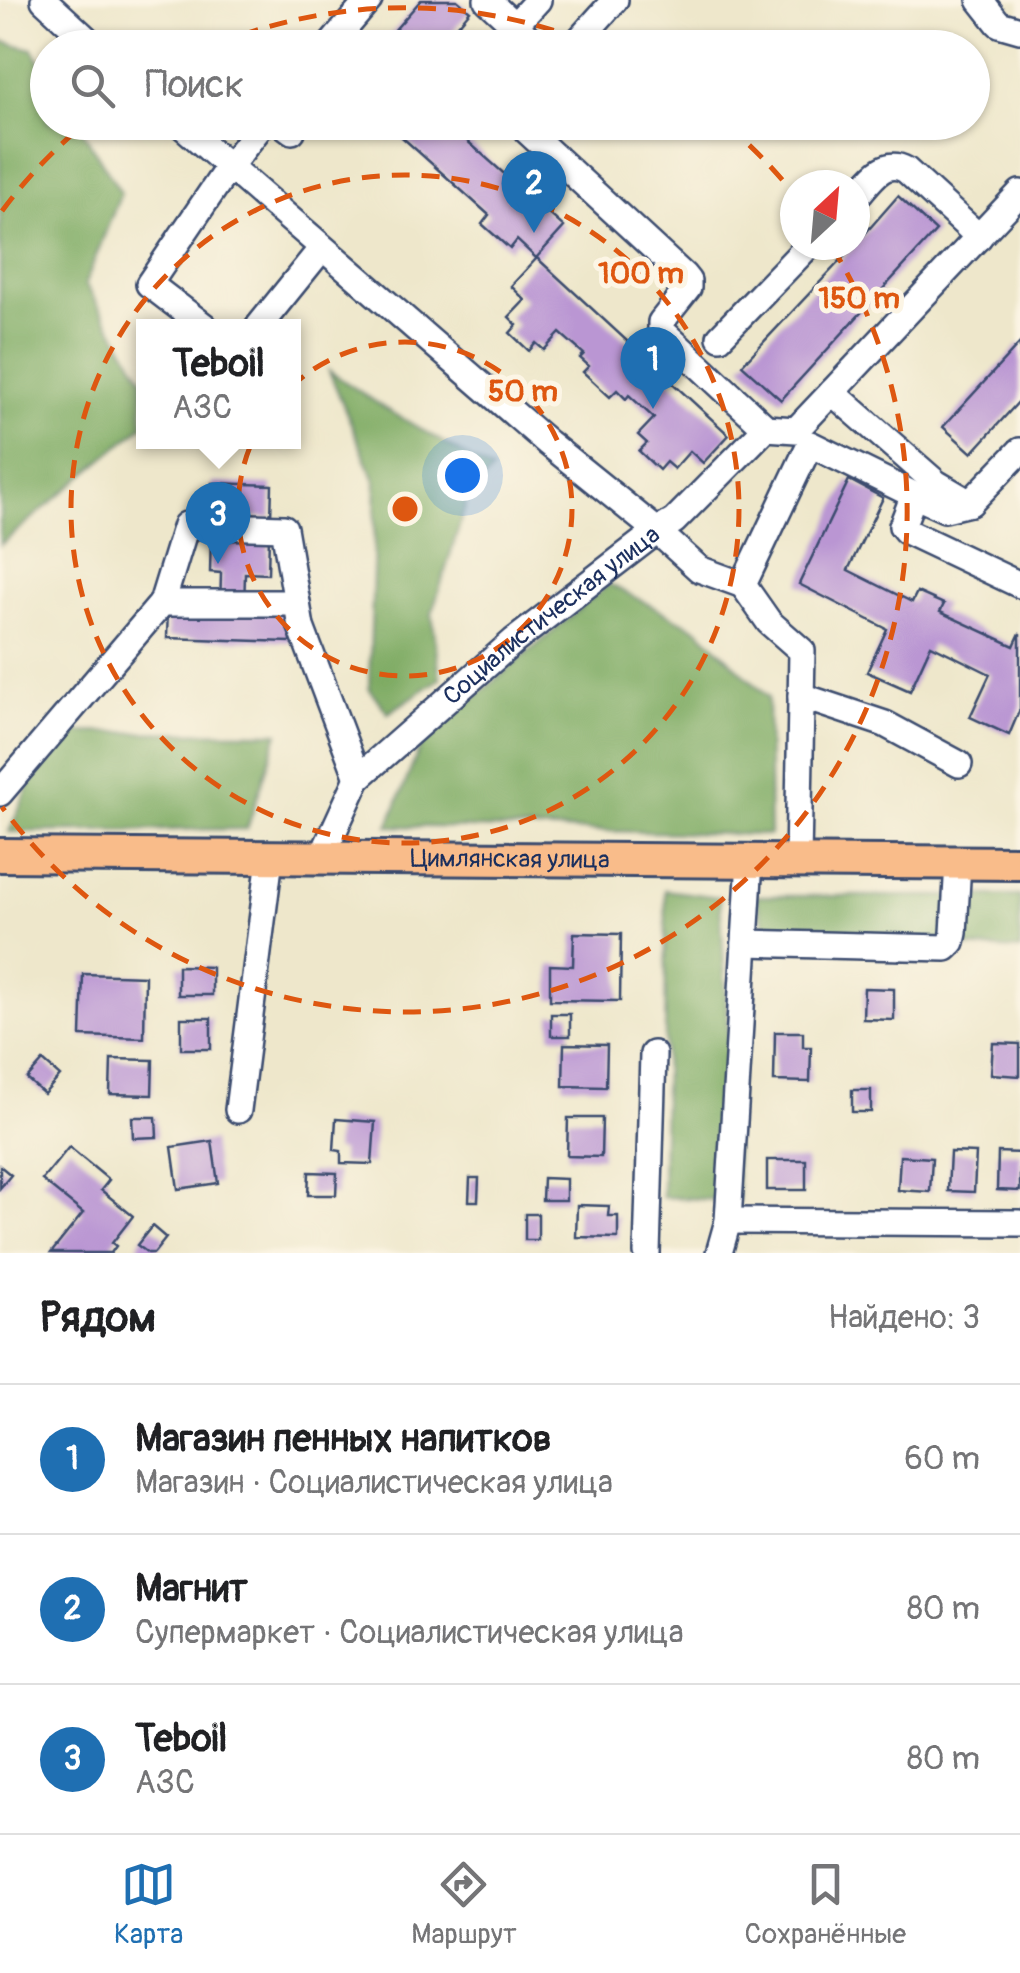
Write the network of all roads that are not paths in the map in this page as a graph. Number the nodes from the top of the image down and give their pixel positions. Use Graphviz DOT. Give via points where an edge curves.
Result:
graph roads {
  1 [pos="44,0"];
  2 [pos="369,0"];
  3 [pos="487,0"];
  4 [pos="538,0"];
  5 [pos="616,0"];
  6 [pos="980,0"];
  7 [pos="515,25"];
  8 [pos="76,30"];
  9 [pos="343,30"];
  10 [pos="510,30"];
  11 [pos="520,30"];
  12 [pos="588,30"];
  13 [pos="1020,30"];
  14 [pos="198,140"];
  15 [pos="250,140"];
  16 [pos="537,140"];
  17 [pos="228,168"];
  18 [pos="870,182"];
  19 [pos="1020,194"];
  20 [pos="979,237"];
  21 [pos="322,248"];
  22 [pos="795,260"];
  23 [pos="195,319"];
  24 [pos="265,319"];
  25 [pos="720,337"];
  26 [pos="832,392"];
  27 [pos="766,428"];
  28 [pos="803,437"];
  29 [pos="1020,451"];
  30 [pos="914,495"];
  31 [pos="970,503"];
  32 [pos="656,531"];
  33 [pos="1015,574"];
  34 [pos="743,585"];
  35 [pos="162,603"];
  36 [pos="297,603"];
  37 [pos="801,696"];
  38 [pos="959,764"];
  39 [pos="358,778"];
  40 [pos="0,793"];
  41 [pos="0,855"];
  42 [pos="270,858"];
  43 [pos="321,859"];
  44 [pos="750,860"];
  45 [pos="798,860"];
  46 [pos="958,862"];
  47 [pos="1020,862"];
  48 [pos="745,944"];
  49 [pos="652,1054"];
  50 [pos="238,1110"];
  51 [pos="728,1221"];
  52 [pos="1020,1224"];
  53 [pos="648,1253"];
  54 [pos="719,1253"];
  1 -- 8 [label="street"];
  2 -- 9 [label="street"];
  3 -- 7 [label="street"];
  4 -- 7 [label="street"];
  5 -- 12 [label="street"];
  6 -- 13 [label="street" via="999,24"];
  7 -- 10 [label="street"];
  7 -- 11 [label="street"];
  14 -- 17 [label="street, Социалистическая улица"];
  15 -- 17 [label="street"];
  16 -- 27 [label="street" via="688,281 662,330 685,337"];
  17 -- 21 [label="street, Социалистическая улица"];
  17 -- 23 [label="street" via="149,284"];
  18 -- 20 [label="street" via="897,165"];
  19 -- 20 [label="street"];
  20 -- 26 [label="street"];
  21 -- 24 [label="street"];
  21 -- 32 [label="street, Социалистическая улица"];
  22 -- 25 [label="street"];
  26 -- 28 [label="street"];
  26 -- 31 [label="street"];
  27 -- 28 [label="street"];
  27 -- 32 [label="street" via="674,521"];
  28 -- 30 [label="street"];
  28 -- 34 [label="street"];
  29 -- 31 [label="street"];
  30 -- 31 [label="street" via="944,509"];
  30 -- 33 [label="street" via="902,521 906,531"];
  32 -- 34 [label="street" via="699,569"];
  32 -- 39 [label="street, Социалистическая улица" via="514,640"];
  34 -- 37 [label="street" via="769,622 802,650"];
  35 -- 36 [label="street"];
  35 -- 36 [label="street" via="186,525 284,528"];
  35 -- 40 [label="street"];
  36 -- 39 [label="street"];
  37 -- 38 [label="street" via="884,724"];
  37 -- 45 [label="street"];
  39 -- 43 [label="street, Социалистическая улица"];
  41 -- 42 [label="main road, Цимлянская улица"];
  42 -- 43 [label="main road, Цимлянская улица"];
  42 -- 50 [label="street"];
  43 -- 44 [label="main road, Цимлянская улица"];
  44 -- 45 [label="main road, Цимлянская улица"];
  44 -- 48 [label="street"];
  45 -- 46 [label="main road, Цимлянская улица"];
  46 -- 47 [label="main road, Цимлянская улица"];
  46 -- 48 [label="street" via="954,934 946,948"];
  48 -- 51 [label="street"];
  49 -- 53 [label="street"];
  51 -- 52 [label="street"];
  51 -- 54 [label="street"];
}
